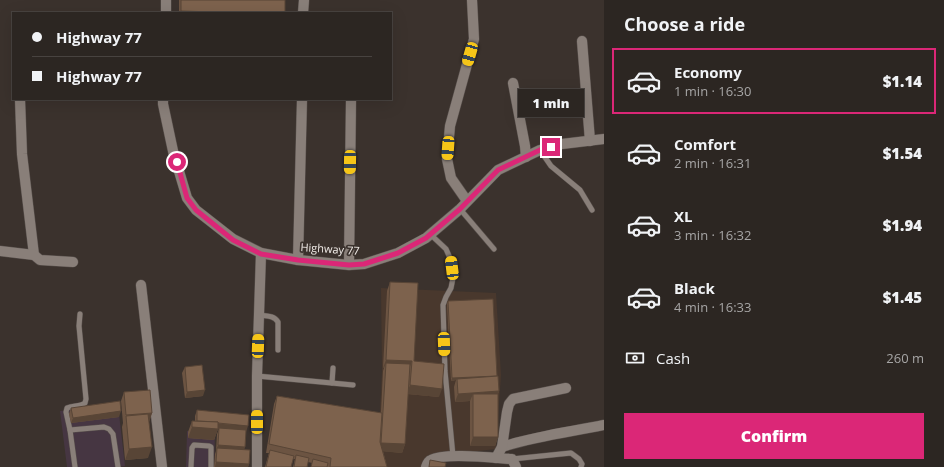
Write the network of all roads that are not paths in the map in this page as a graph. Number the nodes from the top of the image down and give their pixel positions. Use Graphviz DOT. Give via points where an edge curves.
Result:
graph roads {
  1 [pos="166,0"];
  2 [pos="304,0"];
  3 [pos="472,0"];
  4 [pos="166,12"];
  5 [pos="303,12"];
  6 [pos="582,41"];
  7 [pos="513,84"];
  8 [pos="20,100"];
  9 [pos="163,100"];
  10 [pos="302,100"];
  11 [pos="351,100"];
  12 [pos="604,139"];
  13 [pos="590,140"];
  14 [pos="540,150"];
  15 [pos="526,157"];
  16 [pos="467,201"];
  17 [pos="460,209"];
  18 [pos="592,210"];
  19 [pos="430,234"];
  20 [pos="494,249"];
  21 [pos="0,251"];
  22 [pos="261,254"];
  23 [pos="34,255"];
  24 [pos="298,260"];
  25 [pos="73,262"];
  26 [pos="349,265"];
  27 [pos="141,285"];
  28 [pos="80,314"];
  29 [pos="259,315"];
  30 [pos="278,350"];
  31 [pos="333,368"];
  32 [pos="257,376"];
  33 [pos="332,383"];
  34 [pos="353,385"];
  35 [pos="566,388"];
  36 [pos="604,426"];
  37 [pos="70,430"];
  38 [pos="502,447"];
  39 [pos="453,456"];
  40 [pos="496,458"];
  41 [pos="514,463"];
  42 [pos="75,467"];
  43 [pos="118,467"];
  44 [pos="162,467"];
  45 [pos="191,467"];
  46 [pos="210,467"];
  47 [pos="257,467"];
  48 [pos="426,467"];
  49 [pos="451,467"];
  50 [pos="581,467"];
  1 -- 4 [label="street"];
  2 -- 5 [label="street"];
  3 -- 16 [label="street" via="474,39 450,126 447,159 451,178"];
  6 -- 13 [label="street"];
  7 -- 15 [label="street"];
  8 -- 23 [label="street" via="22,154"];
  9 -- 22 [label="street, Highway 77" via="173,150 187,198 196,210 233,240"];
  10 -- 24 [label="street"];
  11 -- 26 [label="street"];
  12 -- 13 [label="street, Highway 77"];
  13 -- 14 [label="street, Highway 77"];
  14 -- 15 [label="street, Highway 77"];
  14 -- 18 [label="lane" via="551,166 580,190"];
  15 -- 16 [label="street, Highway 77" via="498,170"];
  16 -- 17 [label="street, Highway 77"];
  17 -- 19 [label="street, Highway 77"];
  17 -- 20 [label="lane"];
  19 -- 26 [label="street, Highway 77" via="398,253 364,264"];
  19 -- 39 [label="lane" via="446,249 453,278 443,305 445,370"];
  21 -- 23 [label="street"];
  22 -- 24 [label="street, Highway 77"];
  22 -- 29 [label="street"];
  23 -- 25 [label="street" via="40,260"];
  24 -- 26 [label="street, Highway 77"];
  27 -- 44 [label="street"];
  28 -- 37 [label="lane" via="80,347 86,399 82,405 67,408"];
  29 -- 30 [label="lane" via="272,316 278,322"];
  29 -- 32 [label="street"];
  31 -- 33 [label="lane"];
  32 -- 33 [label="lane"];
  32 -- 47 [label="street"];
  33 -- 34 [label="lane"];
  35 -- 38 [label="street" via="513,399 507,412"];
  36 -- 38 [label="street" via="548,435"];
  37 -- 42 [label="lane"];
  37 -- 43 [label="lane" via="104,427 110,429"];
  38 -- 40 [label="street"];
  39 -- 40 [label="street"];
  39 -- 48 [label="street" via="431,460"];
  39 -- 49 [label="street"];
  40 -- 41 [label="street"];
  41 -- 50 [label="lane" via="571,453 579,458"];
  45 -- 46 [label="lane" via="194,445 211,447"];
}
